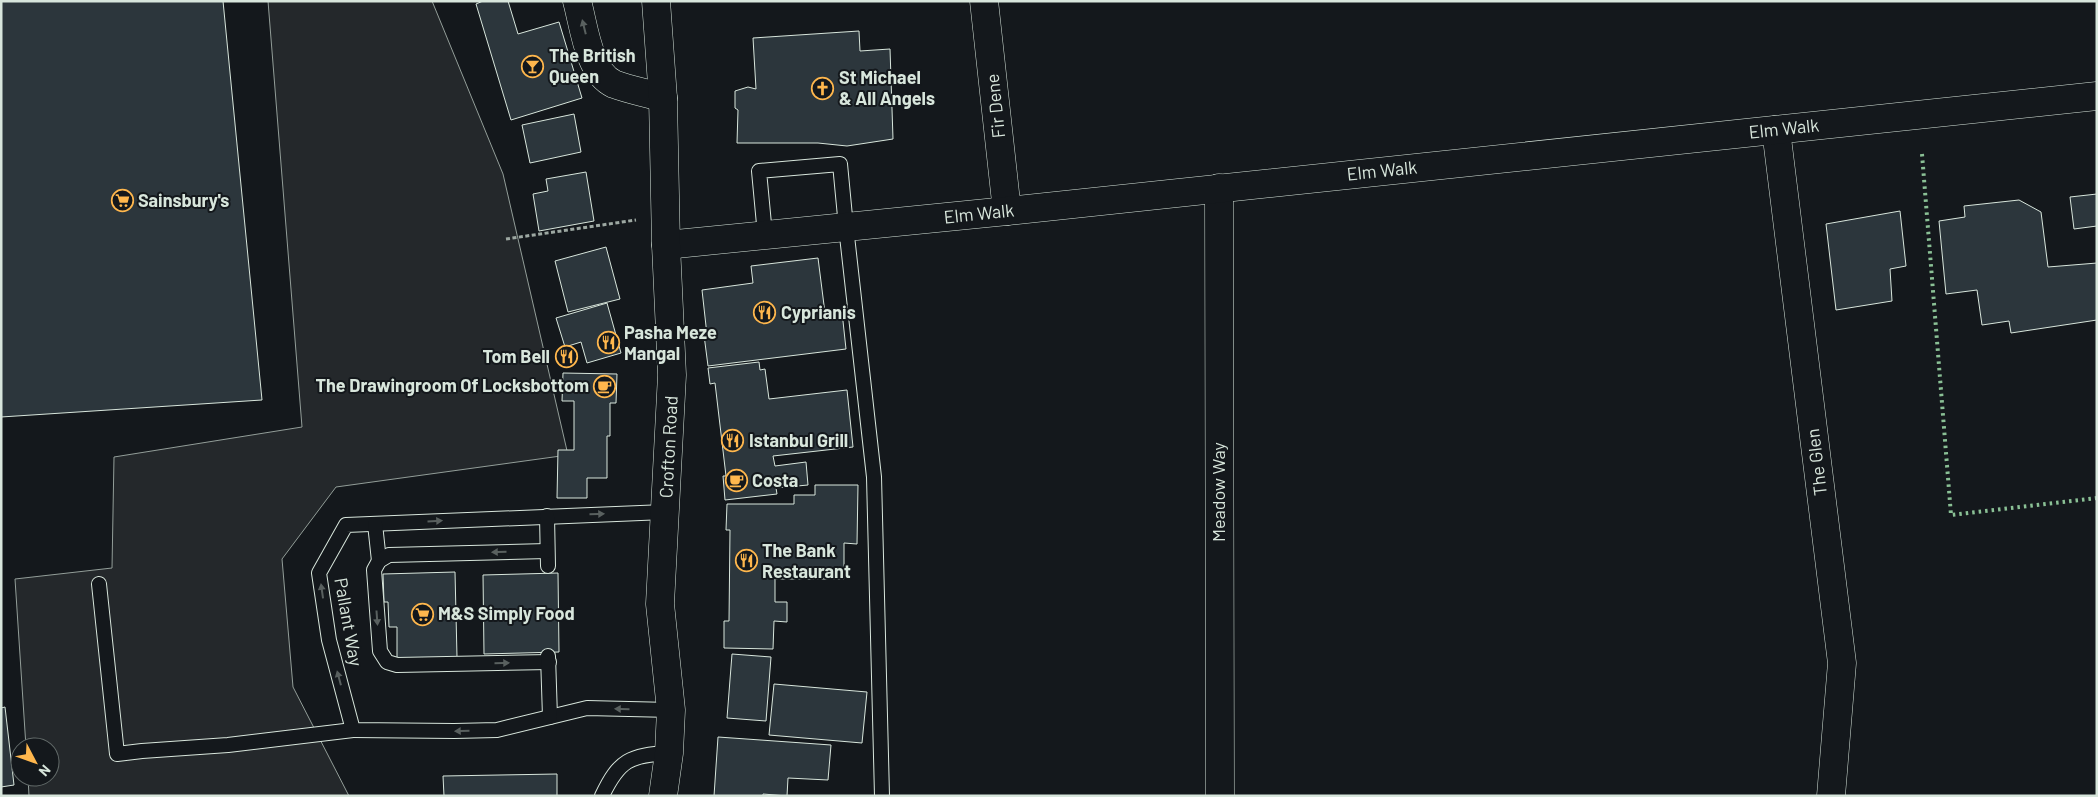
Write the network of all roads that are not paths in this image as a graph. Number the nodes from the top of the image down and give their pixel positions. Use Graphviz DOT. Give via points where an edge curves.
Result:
graph roads {
  1 [pos="577,1"];
  2 [pos="656,1"];
  3 [pos="984,1"];
  4 [pos="2097,96"];
  5 [pos="663,98"];
  6 [pos="1776,130"];
  7 [pos="1219,188"];
  8 [pos="1007,211"];
  9 [pos="846,227"];
  10 [pos="765,235"];
  11 [pos="666,245"];
  12 [pos="665,512"];
  13 [pos="547,516"];
  14 [pos="375,524"];
  15 [pos="547,551"];
  16 [pos="380,561"];
  17 [pos="548,566"];
  18 [pos="99,584"];
  19 [pos="671,710"];
  20 [pos="550,717"];
  21 [pos="353,730"];
  22 [pos="669,753"];
  23 [pos="602,796"];
  24 [pos="663,796"];
  25 [pos="882,796"];
  26 [pos="1220,796"];
  27 [pos="1831,796"];
  5 -- 1 [label="street, one-way" via="613,84 601,74 592,62"];
  2 -- 5 [label="street, Crofton Road"];
  3 -- 8 [label="street, Fir Dene"];
  4 -- 6 [label="street, Elm Walk"];
  5 -- 11 [label="street, Crofton Road"];
  6 -- 7 [label="street, Elm Walk"];
  6 -- 27 [label="street, The Glen" via="1842,663"];
  7 -- 8 [label="street, Elm Walk"];
  7 -- 26 [label="street, Meadow Way"];
  8 -- 9 [label="street, Elm Walk"];
  9 -- 10 [label="street, Elm Walk"];
  9 -- 10 [label="lane" via="840,164 759,171"];
  9 -- 25 [label="lane" via="874,477"];
  10 -- 11 [label="street, Elm Walk"];
  11 -- 12 [label="street, Crofton Road" via="672,376"];
  13 -- 12 [label="lane, Pallant Way, one-way"];
  12 -- 19 [label="street, Crofton Road" via="660,604"];
  14 -- 13 [label="lane, Pallant Way, one-way"];
  13 -- 15 [label="lane"];
  14 -- 16 [label="lane"];
  21 -- 14 [label="lane, Pallant Way, one-way" via="329,640 319,573 346,525"];
  15 -- 16 [label="lane, one-way" via="388,555"];
  15 -- 17 [label="lane"];
  16 -- 20 [label="lane, one-way" via="374,570 374,579 380,652 386,662 397,665 549,659"];
  18 -- 21 [label="lane" via="117,754"];
  19 -- 20 [label="lane, one-way" via="586,708"];
  19 -- 22 [label="street, Crofton Road"];
  20 -- 21 [label="lane, one-way" via="496,730"];
  22 -- 23 [label="lane" via="632,758 617,768"];
  22 -- 24 [label="street, Crofton Road"];
}
